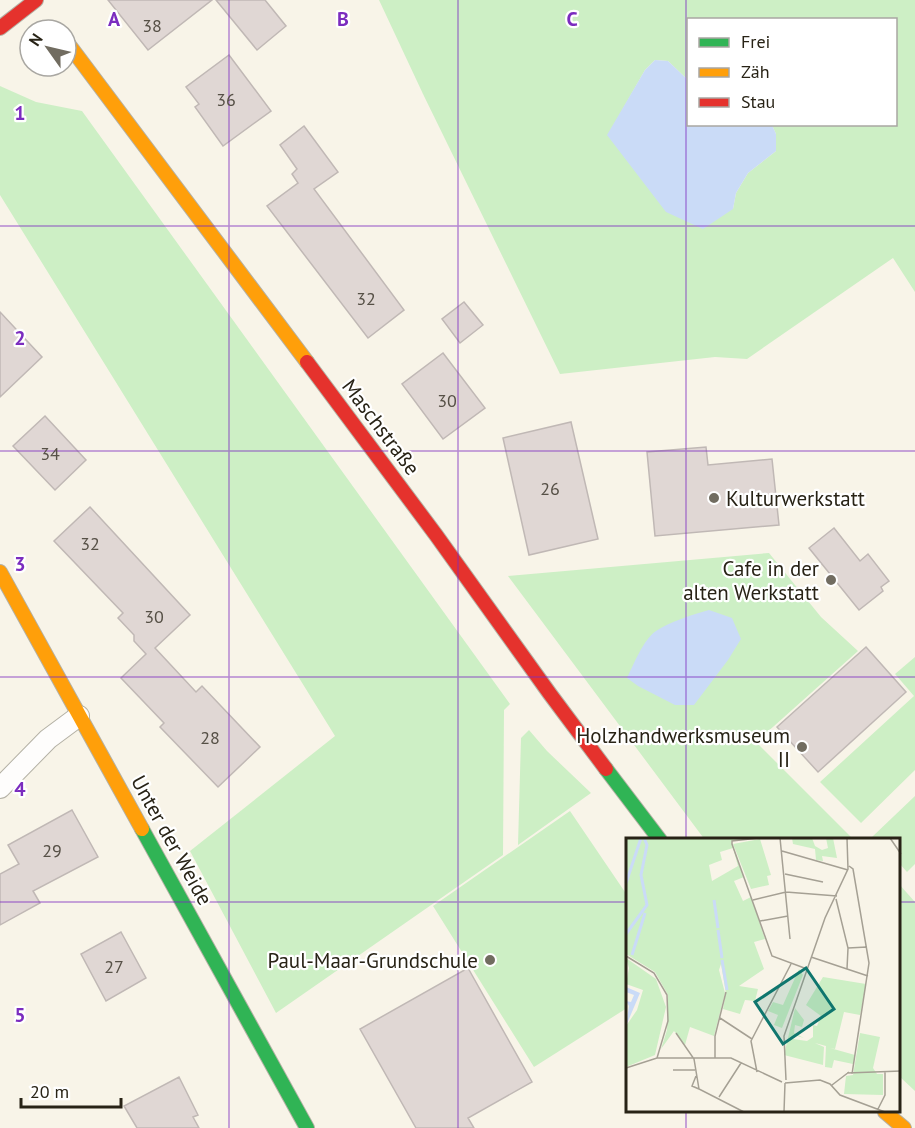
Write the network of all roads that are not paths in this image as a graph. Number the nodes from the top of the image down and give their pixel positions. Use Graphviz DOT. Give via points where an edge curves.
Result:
graph roads {
  1 [pos="38,3"];
  2 [pos="0,28"];
  3 [pos="78,57"];
  4 [pos="0,572"];
  5 [pos="79,716"];
  6 [pos="0,788"];
  7 [pos="658,838"];
  8 [pos="886,1113"];
  9 [pos="307,1128"];
  10 [pos="903,1128"];
  1 -- 2 [label="street"];
  3 -- 7 [label="street, Maschstraße"];
  4 -- 5 [label="street, Unter der Weide"];
  5 -- 6 [label="lane" via="48,739"];
  5 -- 9 [label="street, Unter der Weide"];
  8 -- 10 [label="street"];
}
